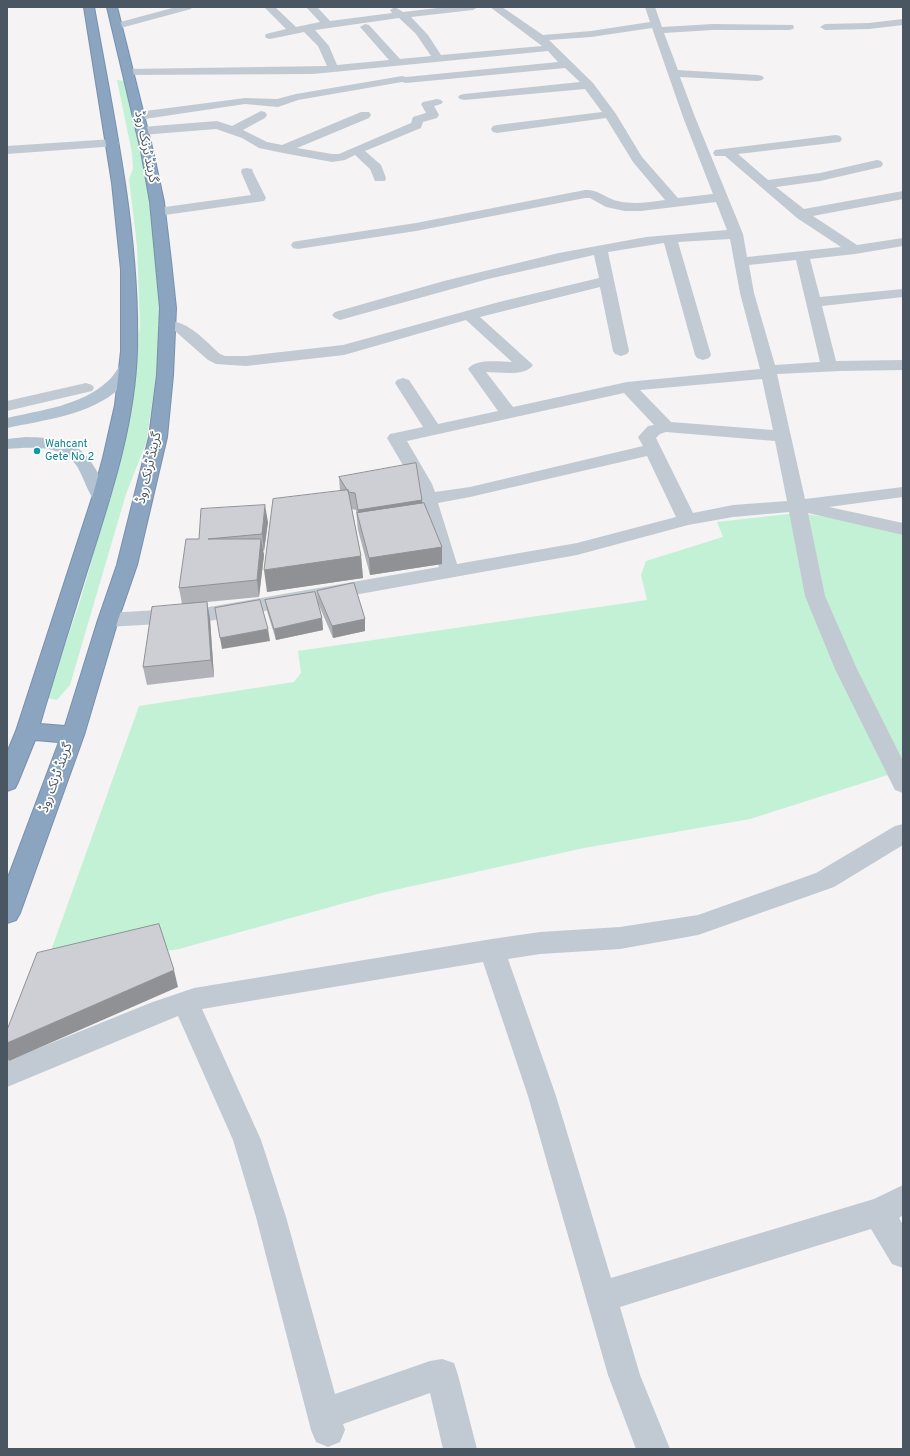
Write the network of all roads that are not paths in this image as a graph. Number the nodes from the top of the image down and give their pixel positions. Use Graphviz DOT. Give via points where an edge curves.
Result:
graph roads {
  1 [pos="89,7"];
  2 [pos="112,7"];
  3 [pos="186,7"];
  4 [pos="269,7"];
  5 [pos="311,7"];
  6 [pos="393,7"];
  7 [pos="473,7"];
  8 [pos="495,7"];
  9 [pos="650,7"];
  10 [pos="401,15"];
  11 [pos="903,22"];
  12 [pos="326,23"];
  13 [pos="116,26"];
  14 [pos="657,27"];
  15 [pos="789,27"];
  16 [pos="825,27"];
  17 [pos="306,28"];
  18 [pos="365,28"];
  19 [pos="293,30"];
  20 [pos="270,36"];
  21 [pos="540,38"];
  22 [pos="550,48"];
  23 [pos="437,58"];
  24 [pos="397,63"];
  25 [pos="567,64"];
  26 [pos="362,67"];
  27 [pos="333,69"];
  28 [pos="128,72"];
  29 [pos="673,73"];
  30 [pos="101,75"];
  31 [pos="758,78"];
  32 [pos="404,80"];
  33 [pos="589,85"];
  34 [pos="429,86"];
  35 [pos="464,97"];
  36 [pos="437,102"];
  37 [pos="610,114"];
  38 [pos="261,115"];
  39 [pos="365,115"];
  40 [pos="140,124"];
  41 [pos="497,129"];
  42 [pos="233,131"];
  43 [pos="282,135"];
  44 [pos="836,139"];
  45 [pos="113,143"];
  46 [pos="261,144"];
  47 [pos="283,149"];
  48 [pos="7,150"];
  49 [pos="357,150"];
  50 [pos="728,152"];
  51 [pos="704,155"];
  52 [pos="877,164"];
  53 [pos="247,172"];
  54 [pos="380,178"];
  55 [pos="766,184"];
  56 [pos="903,195"];
  57 [pos="721,197"];
  58 [pos="675,203"];
  59 [pos="158,212"];
  60 [pos="801,214"];
  61 [pos="736,234"];
  62 [pos="670,239"];
  63 [pos="903,242"];
  64 [pos="298,245"];
  65 [pos="600,250"];
  66 [pos="855,250"];
  67 [pos="802,255"];
  68 [pos="741,262"];
  69 [pos="606,281"];
  70 [pos="903,293"];
  71 [pos="813,302"];
  72 [pos="340,315"];
  73 [pos="469,315"];
  74 [pos="167,325"];
  75 [pos="621,351"];
  76 [pos="703,355"];
  77 [pos="128,365"];
  78 [pos="903,365"];
  79 [pos="829,366"];
  80 [pos="768,372"];
  81 [pos="403,383"];
  82 [pos="627,387"];
  83 [pos="86,388"];
  84 [pos="7,406"];
  85 [pos="510,414"];
  86 [pos="7,423"];
  87 [pos="666,427"];
  88 [pos="434,430"];
  89 [pos="783,436"];
  90 [pos="7,444"];
  91 [pos="653,449"];
  92 [pos="903,492"];
  93 [pos="101,498"];
  94 [pos="428,499"];
  95 [pos="796,506"];
  96 [pos="687,520"];
  97 [pos="903,529"];
  98 [pos="450,572"];
  99 [pos="108,620"];
  100 [pos="28,731"];
  101 [pos="73,735"];
  102 [pos="7,782"];
  103 [pos="903,784"];
  104 [pos="903,833"];
  105 [pos="7,913"];
  106 [pos="492,950"];
  107 [pos="185,1002"];
  108 [pos="7,1074"];
  109 [pos="890,1206"];
  110 [pos="903,1253"];
  111 [pos="601,1296"];
  112 [pos="460,1449"];
  113 [pos="653,1449"];
  1 -- 30 [label="highway"];
  2 -- 13 [label="highway, گرینڈ ٹرنک روڈ"];
  3 -- 13 [label="street"];
  4 -- 19 [label="street"];
  5 -- 12 [label="street"];
  6 -- 10 [label="street"];
  7 -- 10 [label="street"];
  8 -- 21 [label="street"];
  9 -- 14 [label="street"];
  10 -- 17 [label="street"];
  10 -- 23 [label="street" via="408,19 431,46"];
  11 -- 16 [label="street"];
  13 -- 28 [label="highway, گرینڈ ٹرنک روڈ"];
  14 -- 15 [label="street"];
  14 -- 21 [label="street"];
  14 -- 29 [label="street"];
  17 -- 19 [label="street"];
  17 -- 27 [label="street" via="325,46"];
  18 -- 24 [label="street"];
  19 -- 20 [label="street"];
  21 -- 22 [label="street"];
  22 -- 23 [label="street"];
  22 -- 25 [label="street"];
  23 -- 24 [label="street"];
  24 -- 26 [label="street"];
  25 -- 32 [label="street"];
  25 -- 33 [label="street"];
  26 -- 27 [label="street"];
  26 -- 32 [label="street"];
  27 -- 28 [label="street"];
  28 -- 30 [label="highway"];
  28 -- 40 [label="highway, گرینڈ ٹرنک روڈ"];
  29 -- 31 [label="street"];
  29 -- 51 [label="street"];
  30 -- 45 [label="highway"];
  32 -- 34 [label="street"];
  32 -- 40 [label="street" via="296,97 278,103 245,101"];
  33 -- 35 [label="street"];
  33 -- 37 [label="street"];
  36 -- 49 [label="street" via="426,104 433,115 417,120 417,125"];
  37 -- 41 [label="street"];
  37 -- 58 [label="street" via="637,159"];
  38 -- 42 [label="street"];
  39 -- 47 [label="street"];
  40 -- 42 [label="street" via="211,124"];
  40 -- 59 [label="highway, گرینڈ ٹرنک روڈ"];
  42 -- 46 [label="street"];
  43 -- 46 [label="street"];
  44 -- 50 [label="street"];
  45 -- 48 [label="street"];
  45 -- 77 [label="highway" via="128,270"];
  46 -- 47 [label="street"];
  47 -- 49 [label="street" via="332,158 341,158"];
  49 -- 54 [label="street" via="376,168"];
  50 -- 51 [label="street"];
  50 -- 55 [label="street"];
  51 -- 57 [label="street"];
  52 -- 55 [label="street" via="820,177"];
  53 -- 59 [label="street" via="259,198 255,200"];
  55 -- 60 [label="street"];
  56 -- 60 [label="street"];
  57 -- 58 [label="street"];
  57 -- 61 [label="street"];
  58 -- 64 [label="street" via="625,207 611,204 593,194 584,194 416,227"];
  59 -- 74 [label="highway, گرینڈ ٹرنک روڈ" via="168,308"];
  60 -- 66 [label="street"];
  61 -- 62 [label="street"];
  61 -- 68 [label="street"];
  62 -- 65 [label="street"];
  62 -- 76 [label="street"];
  63 -- 66 [label="street"];
  65 -- 69 [label="street"];
  65 -- 72 [label="street" via="425,290"];
  66 -- 67 [label="street"];
  67 -- 68 [label="street"];
  67 -- 71 [label="street"];
  68 -- 80 [label="street"];
  69 -- 73 [label="street"];
  69 -- 75 [label="street"];
  70 -- 71 [label="street"];
  71 -- 79 [label="street"];
  73 -- 74 [label="street" via="344,350 246,361 222,361 180,328"];
  73 -- 85 [label="street" via="524,365 476,369"];
  74 -- 99 [label="highway, گرینڈ ٹرنک روڈ" via="165,375 158,437 127,565"];
  77 -- 86 [label="main road" via="112,387 92,400"];
  77 -- 93 [label="highway" via="123,405"];
  78 -- 79 [label="street"];
  79 -- 80 [label="street"];
  80 -- 82 [label="street"];
  80 -- 89 [label="street"];
  81 -- 88 [label="street"];
  82 -- 85 [label="street"];
  82 -- 87 [label="street"];
  83 -- 84 [label="street"];
  85 -- 88 [label="street"];
  87 -- 89 [label="street"];
  87 -- 91 [label="street" via="654,430 647,437"];
  88 -- 94 [label="street" via="396,438 423,484"];
  89 -- 95 [label="street"];
  90 -- 93 [label="main road" via="37,441 75,454 90,474"];
  91 -- 94 [label="street" via="470,492"];
  91 -- 96 [label="street"];
  92 -- 95 [label="street"];
  93 -- 100 [label="highway"];
  94 -- 98 [label="street"];
  95 -- 96 [label="street" via="733,511"];
  95 -- 97 [label="street"];
  95 -- 103 [label="street" via="814,596 846,669"];
  96 -- 98 [label="street" via="577,549"];
  98 -- 99 [label="street" via="209,614"];
  99 -- 101 [label="highway, گرینڈ ٹرنک روڈ"];
  100 -- 101 [label="highway"];
  100 -- 102 [label="highway"];
  101 -- 105 [label="highway, گرینڈ ٹرنک روڈ"];
  104 -- 106 [label="street" via="825,880 698,925 620,938 540,943"];
  106 -- 107 [label="street" via="272,985"];
  106 -- 111 [label="street" via="542,1096"];
  107 -- 108 [label="street"];
  107 -- 112 [label="street" via="247,1140 271,1217 326,1422 430,1377 442,1375"];
  109 -- 110 [label="street"];
  109 -- 111 [label="street"];
  111 -- 113 [label="street" via="624,1375"];
}
